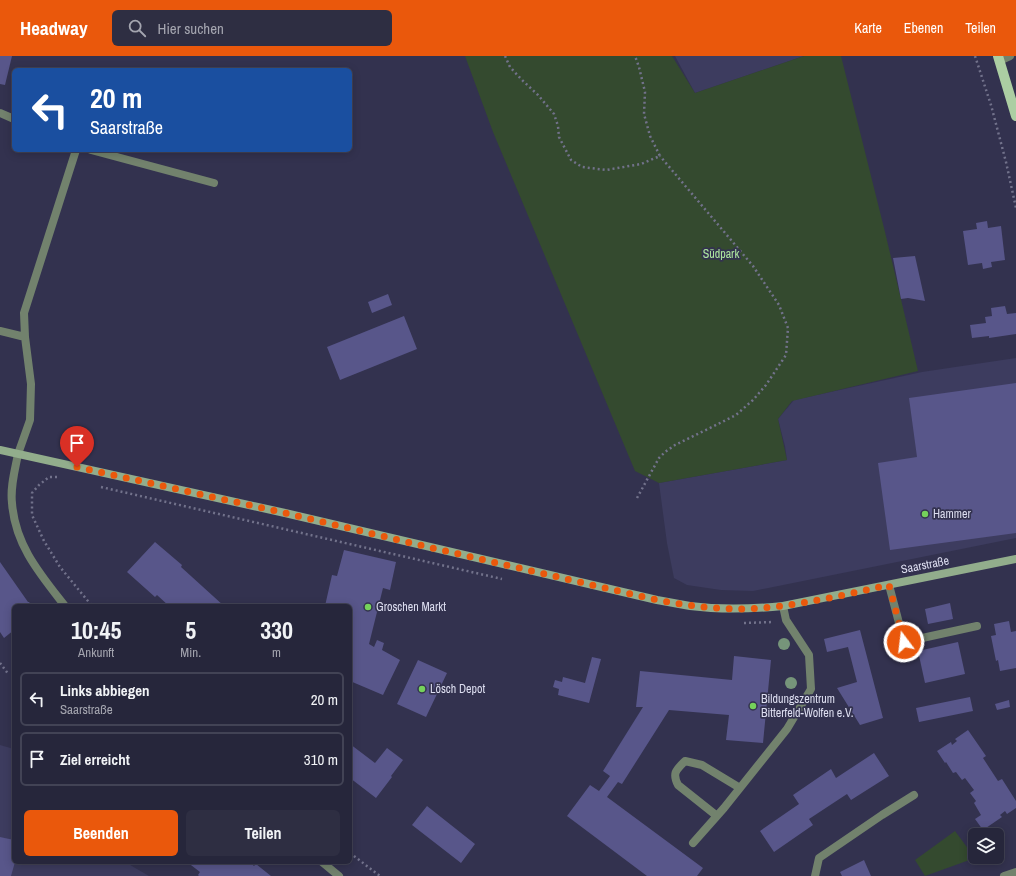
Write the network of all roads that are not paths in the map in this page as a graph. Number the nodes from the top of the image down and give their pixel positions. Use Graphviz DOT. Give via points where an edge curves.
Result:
graph roads {
  1 [pos="1010,56"];
  2 [pos="998,58"];
  3 [pos="0,113"];
  4 [pos="1016,116"];
  5 [pos="12,118"];
  6 [pos="75,152"];
  7 [pos="98,152"];
  8 [pos="214,183"];
  9 [pos="0,331"];
  10 [pos="24,337"];
  11 [pos="0,450"];
  12 [pos="18,454"];
  13 [pos="1016,559"];
  14 [pos="889,585"];
  15 [pos="64,604"];
  16 [pos="783,606"];
  17 [pos="977,626"];
  18 [pos="740,788"];
  19 [pos="914,795"];
  20 [pos="717,816"];
  21 [pos="693,843"];
  22 [pos="324,864"];
  23 [pos="1016,872"];
  24 [pos="339,876"];
  25 [pos="815,876"];
  26 [pos="1004,876"];
  1 -- 2 [label="street"];
  2 -- 4 [label="main road"];
  3 -- 5 [label="street"];
  6 -- 10 [label="street" via="24,313"];
  7 -- 8 [label="street"];
  9 -- 10 [label="street"];
  10 -- 12 [label="street" via="31,384 30,420"];
  11 -- 12 [label="street, Saarstraße"];
  12 -- 15 [label="street" via="11,502 15,525 23,547"];
  12 -- 16 [label="street, Saarstraße" via="657,600 721,609"];
  13 -- 14 [label="street, Saarstraße"];
  14 -- 16 [label="street, Saarstraße"];
  14 -- 17 [label="street" via="904,642"];
  16 -- 18 [label="street" via="786,620 809,655 811,689 787,729"];
  18 -- 20 [label="street"];
  18 -- 20 [label="street" via="702,765 685,762 677,769 674,778 678,785"];
  19 -- 25 [label="street" via="819,858"];
  20 -- 21 [label="street"];
  22 -- 24 [label="street"];
  23 -- 26 [label="street"];
}
